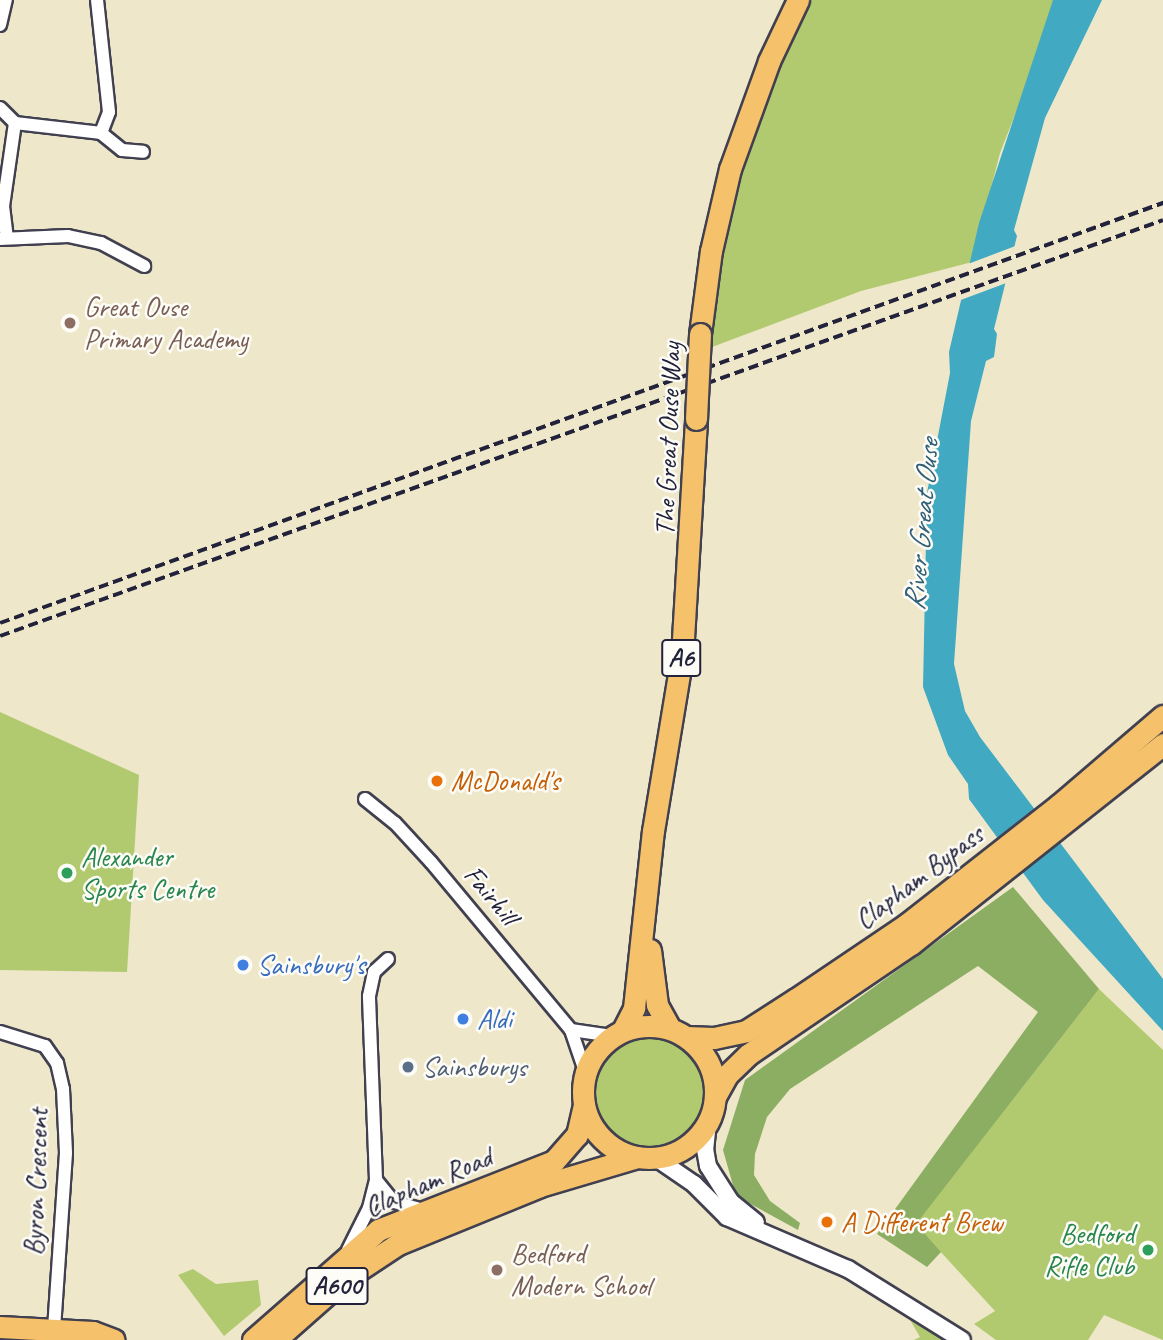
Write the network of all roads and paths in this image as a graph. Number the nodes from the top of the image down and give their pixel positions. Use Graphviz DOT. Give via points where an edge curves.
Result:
graph roads {
  1 [pos="6,0"];
  2 [pos="97,0"];
  3 [pos="799,0"];
  4 [pos="0,25"];
  5 [pos="0,108"];
  6 [pos="15,123"];
  7 [pos="101,133"];
  8 [pos="143,152"];
  9 [pos="3,238"];
  10 [pos="144,267"];
  11 [pos="1163,716"];
  12 [pos="1163,744"];
  13 [pos="365,799"];
  14 [pos="647,894"];
  15 [pos="909,934"];
  16 [pos="388,959"];
  17 [pos="571,1030"];
  18 [pos="0,1032"];
  19 [pos="678,1032"];
  20 [pos="618,1033"];
  21 [pos="585,1071"];
  22 [pos="716,1095"];
  23 [pos="584,1105"];
  24 [pos="708,1122"];
  25 [pos="647,1157"];
  26 [pos="376,1180"];
  27 [pos="372,1198"];
  28 [pos="420,1209"];
  29 [pos="474,1211"];
  30 [pos="395,1220"];
  31 [pos="772,1234"];
  32 [pos="346,1253"];
  33 [pos="0,1327"];
  34 [pos="54,1329"];
  35 [pos="279,1339"];
  36 [pos="114,1340"];
  37 [pos="253,1340"];
  38 [pos="962,1340"];
  1 -- 4 [label="street"];
  2 -- 7 [label="street" via="109,112"];
  3 -- 14 [label="main road, The Great Ouse Way / A6, bridge" via="769,61 730,169 711,251 700,334 689,596"];
  5 -- 6 [label="street"];
  6 -- 7 [label="street"];
  6 -- 9 [label="street"];
  7 -- 8 [label="street" via="122,150"];
  9 -- 10 [label="street" via="47,234 90,241"];
  11 -- 15 [label="main road, Clapham Bypass"];
  12 -- 15 [label="main road, Clapham Bypass"];
  13 -- 17 [label="street, Fairhill" via="431,862"];
  14 -- 19 [label="main road, The Great Ouse Way / A6" via="654,988"];
  14 -- 20 [label="main road, The Great Ouse Way / A6" via="634,1009"];
  15 -- 19 [label="main road, Clapham Bypass" via="746,1031 714,1038"];
  15 -- 22 [label="main road, Clapham Bypass" via="749,1054 727,1075"];
  16 -- 26 [label="street" via="374,972 369,996"];
  17 -- 20 [label="street"];
  17 -- 21 [label="street, Fairhill"];
  18 -- 34 [label="street, Byron Crescent" via="45,1046 57,1063 63,1089 66,1153"];
  19 -- 20 [label="main road" via="654,1025"];
  19 -- 22 [label="main road" via="709,1067"];
  20 -- 21 [label="main road" via="597,1049"];
  21 -- 23 [label="main road"];
  22 -- 24 [label="main road"];
  23 -- 25 [label="main road" via="603,1139"];
  23 -- 28 [label="main road, Clapham Road / A600" via="577,1135 554,1161"];
  24 -- 25 [label="main road" via="681,1150"];
  24 -- 31 [label="street" via="705,1149 720,1188"];
  25 -- 29 [label="main road, Clapham Road / A600" via="594,1167"];
  25 -- 31 [label="street" via="694,1184 727,1217"];
  26 -- 27 [label="street"];
  26 -- 28 [label="street" via="394,1202"];
  27 -- 30 [label="street" via="376,1209"];
  27 -- 32 [label="street"];
  28 -- 30 [label="main road, Clapham Road / A600"];
  29 -- 30 [label="main road" via="451,1210 410,1223"];
  29 -- 35 [label="main road, Clapham Road / A600" via="374,1256"];
  30 -- 32 [label="main road, Clapham Road / A600"];
  31 -- 38 [label="street" via="861,1276"];
  32 -- 37 [label="main road, Clapham Road / A600"];
  33 -- 34 [label="main road"];
  34 -- 36 [label="main road" via="93,1332"];
}
